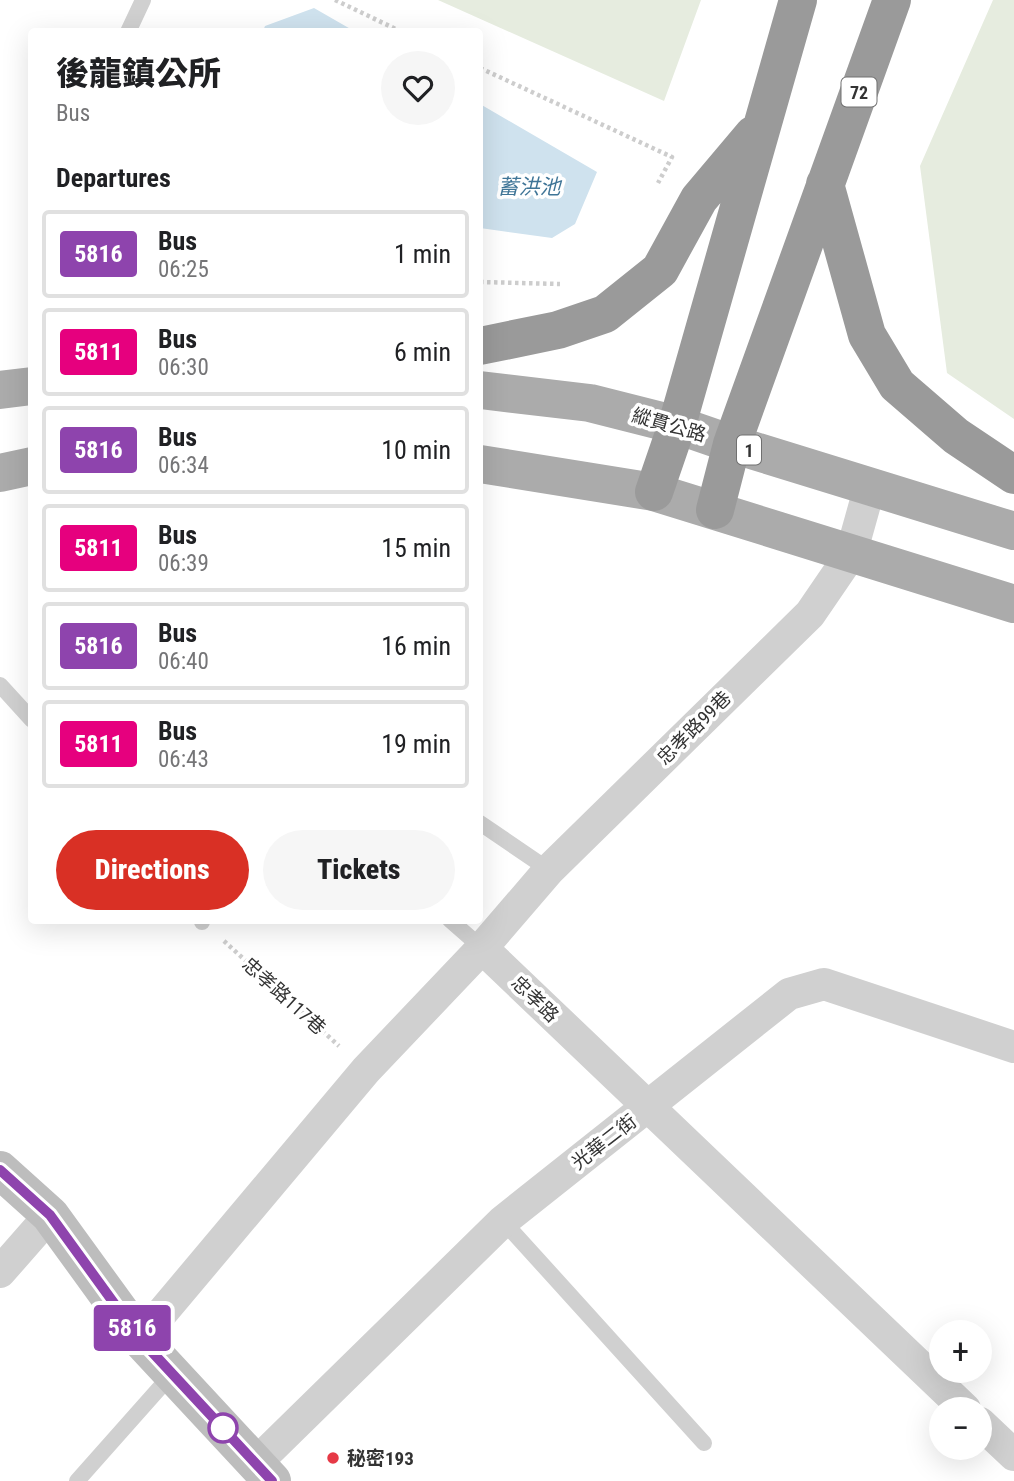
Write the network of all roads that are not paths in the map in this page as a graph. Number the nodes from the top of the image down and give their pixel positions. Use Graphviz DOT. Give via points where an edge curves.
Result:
graph roads {
  1 [pos="143,0"];
  2 [pos="798,0"];
  3 [pos="892,0"];
  4 [pos="130,28"];
  5 [pos="761,126"];
  6 [pos="825,184"];
  7 [pos="483,345"];
  8 [pos="28,386"];
  9 [pos="0,390"];
  10 [pos="483,390"];
  11 [pos="677,425"];
  12 [pos="732,444"];
  13 [pos="483,464"];
  14 [pos="28,467"];
  15 [pos="0,473"];
  16 [pos="1014,475"];
  17 [pos="870,486"];
  18 [pos="654,492"];
  19 [pos="715,510"];
  20 [pos="1014,531"];
  21 [pos="851,554"];
  22 [pos="1014,604"];
  23 [pos="0,685"];
  24 [pos="28,716"];
  25 [pos="483,825"];
  26 [pos="549,870"];
  27 [pos="455,924"];
  28 [pos="482,948"];
  29 [pos="1014,1047"];
  30 [pos="647,1108"];
  31 [pos="0,1170"];
  32 [pos="50,1215"];
  33 [pos="503,1221"];
  34 [pos="0,1272"];
  35 [pos="140,1339"];
  36 [pos="172,1374"];
  37 [pos="952,1397"];
  38 [pos="992,1434"];
  39 [pos="704,1443"];
  40 [pos="1014,1455"];
  41 [pos="264,1472"];
  42 [pos="77,1481"];
  1 -- 4 [label="lane"];
  2 -- 5 [label="highway"];
  3 -- 6 [label="highway, 72"];
  5 -- 7 [label="highway" via="699,199 660,270 605,314 558,330"];
  5 -- 11 [label="highway"];
  6 -- 12 [label="highway"];
  6 -- 16 [label="highway" via="867,335 897,385 956,436"];
  8 -- 9 [label="main road"];
  10 -- 11 [label="main road, 縱貫公路 / 1" via="590,403"];
  11 -- 12 [label="main road, 縱貫公路 / 1"];
  11 -- 18 [label="highway"];
  12 -- 17 [label="main road, 縱貫公路 / 1"];
  12 -- 19 [label="highway"];
  13 -- 18 [label="main road"];
  14 -- 15 [label="main road"];
  17 -- 20 [label="main road, 縱貫公路 / 1"];
  17 -- 21 [label="street, 忠孝路99巷"];
  18 -- 19 [label="main road"];
  19 -- 21 [label="main road"];
  21 -- 22 [label="main road"];
  21 -- 26 [label="street, 忠孝路99巷" via="810,614"];
  23 -- 24 [label="lane"];
  25 -- 26 [label="lane"];
  26 -- 28 [label="street, 忠孝路99巷"];
  27 -- 28 [label="lane"];
  28 -- 30 [label="street, 忠孝路"];
  28 -- 35 [label="street" via="366,1070"];
  29 -- 30 [label="street, 光華二街" via="824,984 789,994"];
  30 -- 33 [label="street, 光華二街"];
  30 -- 37 [label="street, 忠孝路"];
  31 -- 32 [label="main road"];
  32 -- 34 [label="street"];
  32 -- 35 [label="main road"];
  33 -- 39 [label="lane"];
  33 -- 41 [label="street, 光華二街"];
  35 -- 36 [label="main road"];
  36 -- 41 [label="main road"];
  36 -- 42 [label="lane"];
  38 -- 40 [label="street"];
}
